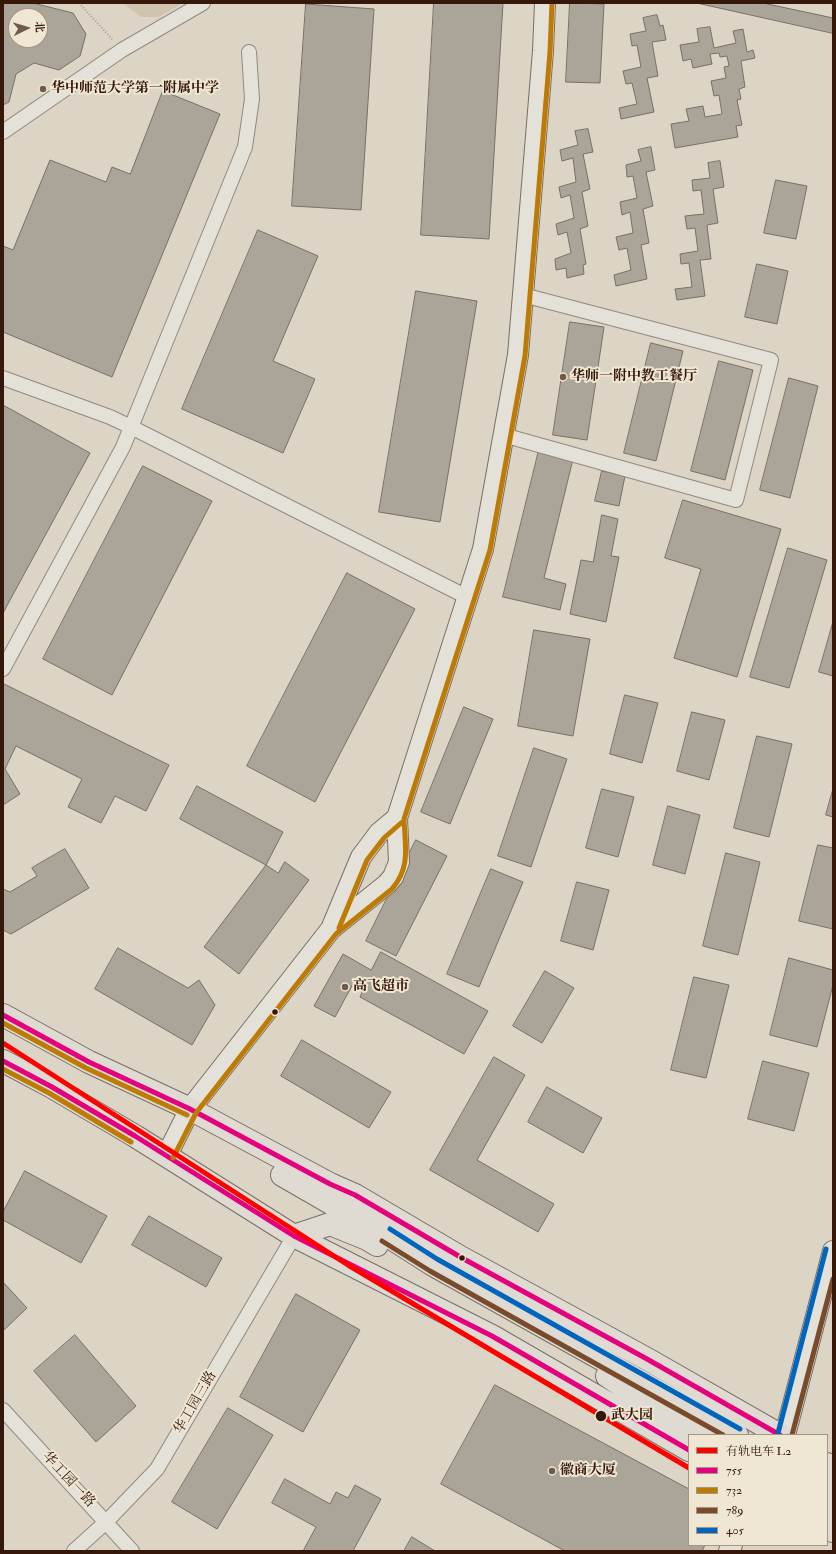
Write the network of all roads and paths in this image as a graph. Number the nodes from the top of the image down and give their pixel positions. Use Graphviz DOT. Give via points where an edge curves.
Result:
graph roads {
  1 [pos="79,3"];
  2 [pos="203,3"];
  3 [pos="545,3"];
  4 [pos="122,50"];
  5 [pos="250,52"];
  6 [pos="3,132"];
  7 [pos="523,296"];
  8 [pos="3,378"];
  9 [pos="131,427"];
  10 [pos="503,435"];
  11 [pos="467,597"];
  12 [pos="3,669"];
  13 [pos="397,818"];
  14 [pos="332,929"];
  15 [pos="3,1015"];
  16 [pos="3,1061"];
  17 [pos="190,1110"];
  18 [pos="167,1155"];
  19 [pos="294,1236"];
  20 [pos="383,1241"];
  21 [pos="833,1251"];
  22 [pos="3,1410"];
  23 [pos="701,1434"];
  24 [pos="735,1434"];
  25 [pos="778,1434"];
  26 [pos="785,1434"];
  27 [pos="688,1449"];
  28 [pos="106,1522"];
  29 [pos="74,1551"];
  30 [pos="132,1551"];
  1 -- 4 [label="path"];
  2 -- 4 [label="street"];
  3 -- 7 [label="main road"];
  4 -- 6 [label="street"];
  5 -- 9 [label="street" via="252,99 245,147"];
  7 -- 10 [label="main road" via="518,355"];
  7 -- 10 [label="street" via="772,360 736,500"];
  8 -- 9 [label="street"];
  9 -- 11 [label="street"];
  9 -- 12 [label="street" via="123,447"];
  10 -- 11 [label="main road" via="483,549"];
  11 -- 13 [label="main road"];
  13 -- 14 [label="main road" via="379,833 361,857"];
  13 -- 14 [label="main road" via="399,862 393,877"];
  14 -- 17 [label="main road"];
  15 -- 17 [label="main road" via="89,1062"];
  16 -- 18 [label="main road"];
  17 -- 18 [label="main road"];
  17 -- 20 [label="main road"];
  17 -- 25 [label="main road" via="354,1195"];
  18 -- 19 [label="main road"];
  19 -- 20 [label="main road" via="330,1224 368,1240"];
  19 -- 27 [label="main road" via="492,1336"];
  19 -- 28 [label="street, 华工园三路" via="157,1469"];
  20 -- 23 [label="main road" via="475,1305 610,1378 647,1404"];
  20 -- 24 [label="main road" via="433,1265"];
  21 -- 26 [label="main road"];
  22 -- 28 [label="street, 华工园一路"];
  28 -- 29 [label="street, 华工园三路"];
  28 -- 30 [label="street, 华工园一路"];
}
